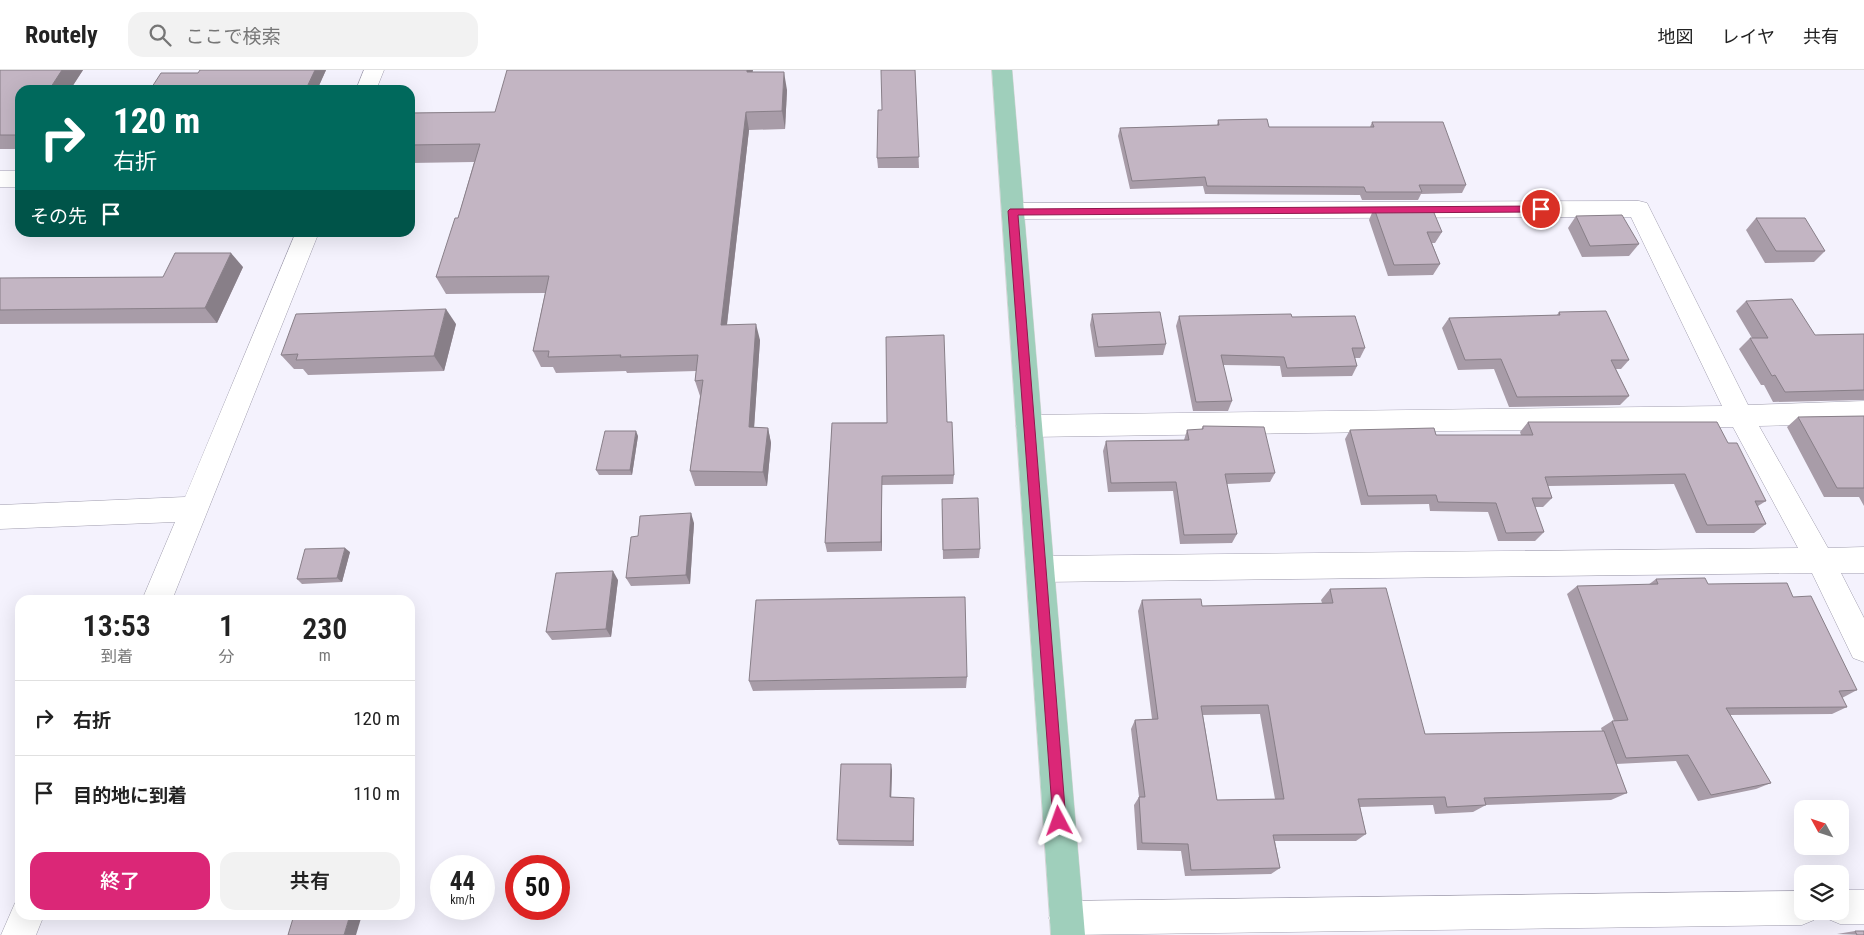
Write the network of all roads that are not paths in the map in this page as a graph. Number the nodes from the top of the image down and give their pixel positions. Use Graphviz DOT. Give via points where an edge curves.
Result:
graph roads {
  1 [pos="374,70"];
  2 [pos="1002,70"];
  3 [pos="368,85"];
  4 [pos="0,179"];
  5 [pos="15,179"];
  6 [pos="1013,211"];
  7 [pos="306,237"];
  8 [pos="1864,412"];
  9 [pos="1740,416"];
  10 [pos="1028,426"];
  11 [pos="194,508"];
  12 [pos="0,517"];
  13 [pos="1864,560"];
  14 [pos="1820,561"];
  15 [pos="1041,569"];
  16 [pos="159,595"];
  17 [pos="1864,648"];
  18 [pos="1849,907"];
  19 [pos="1864,907"];
  20 [pos="1794,908"];
  21 [pos="25,920"];
  22 [pos="1067,927"];
  23 [pos="18,935"];
  1 -- 3 [label="street"];
  2 -- 6 [label="main road"];
  4 -- 5 [label="street"];
  6 -- 9 [label="street" via="1639,209"];
  6 -- 10 [label="main road"];
  7 -- 11 [label="street"];
  8 -- 9 [label="street"];
  9 -- 10 [label="street"];
  9 -- 14 [label="street"];
  10 -- 15 [label="main road"];
  11 -- 12 [label="street"];
  11 -- 16 [label="street"];
  13 -- 14 [label="street"];
  14 -- 15 [label="street"];
  14 -- 17 [label="street"];
  15 -- 22 [label="main road"];
  18 -- 19 [label="street"];
  20 -- 22 [label="street"];
  21 -- 23 [label="street"];
}
